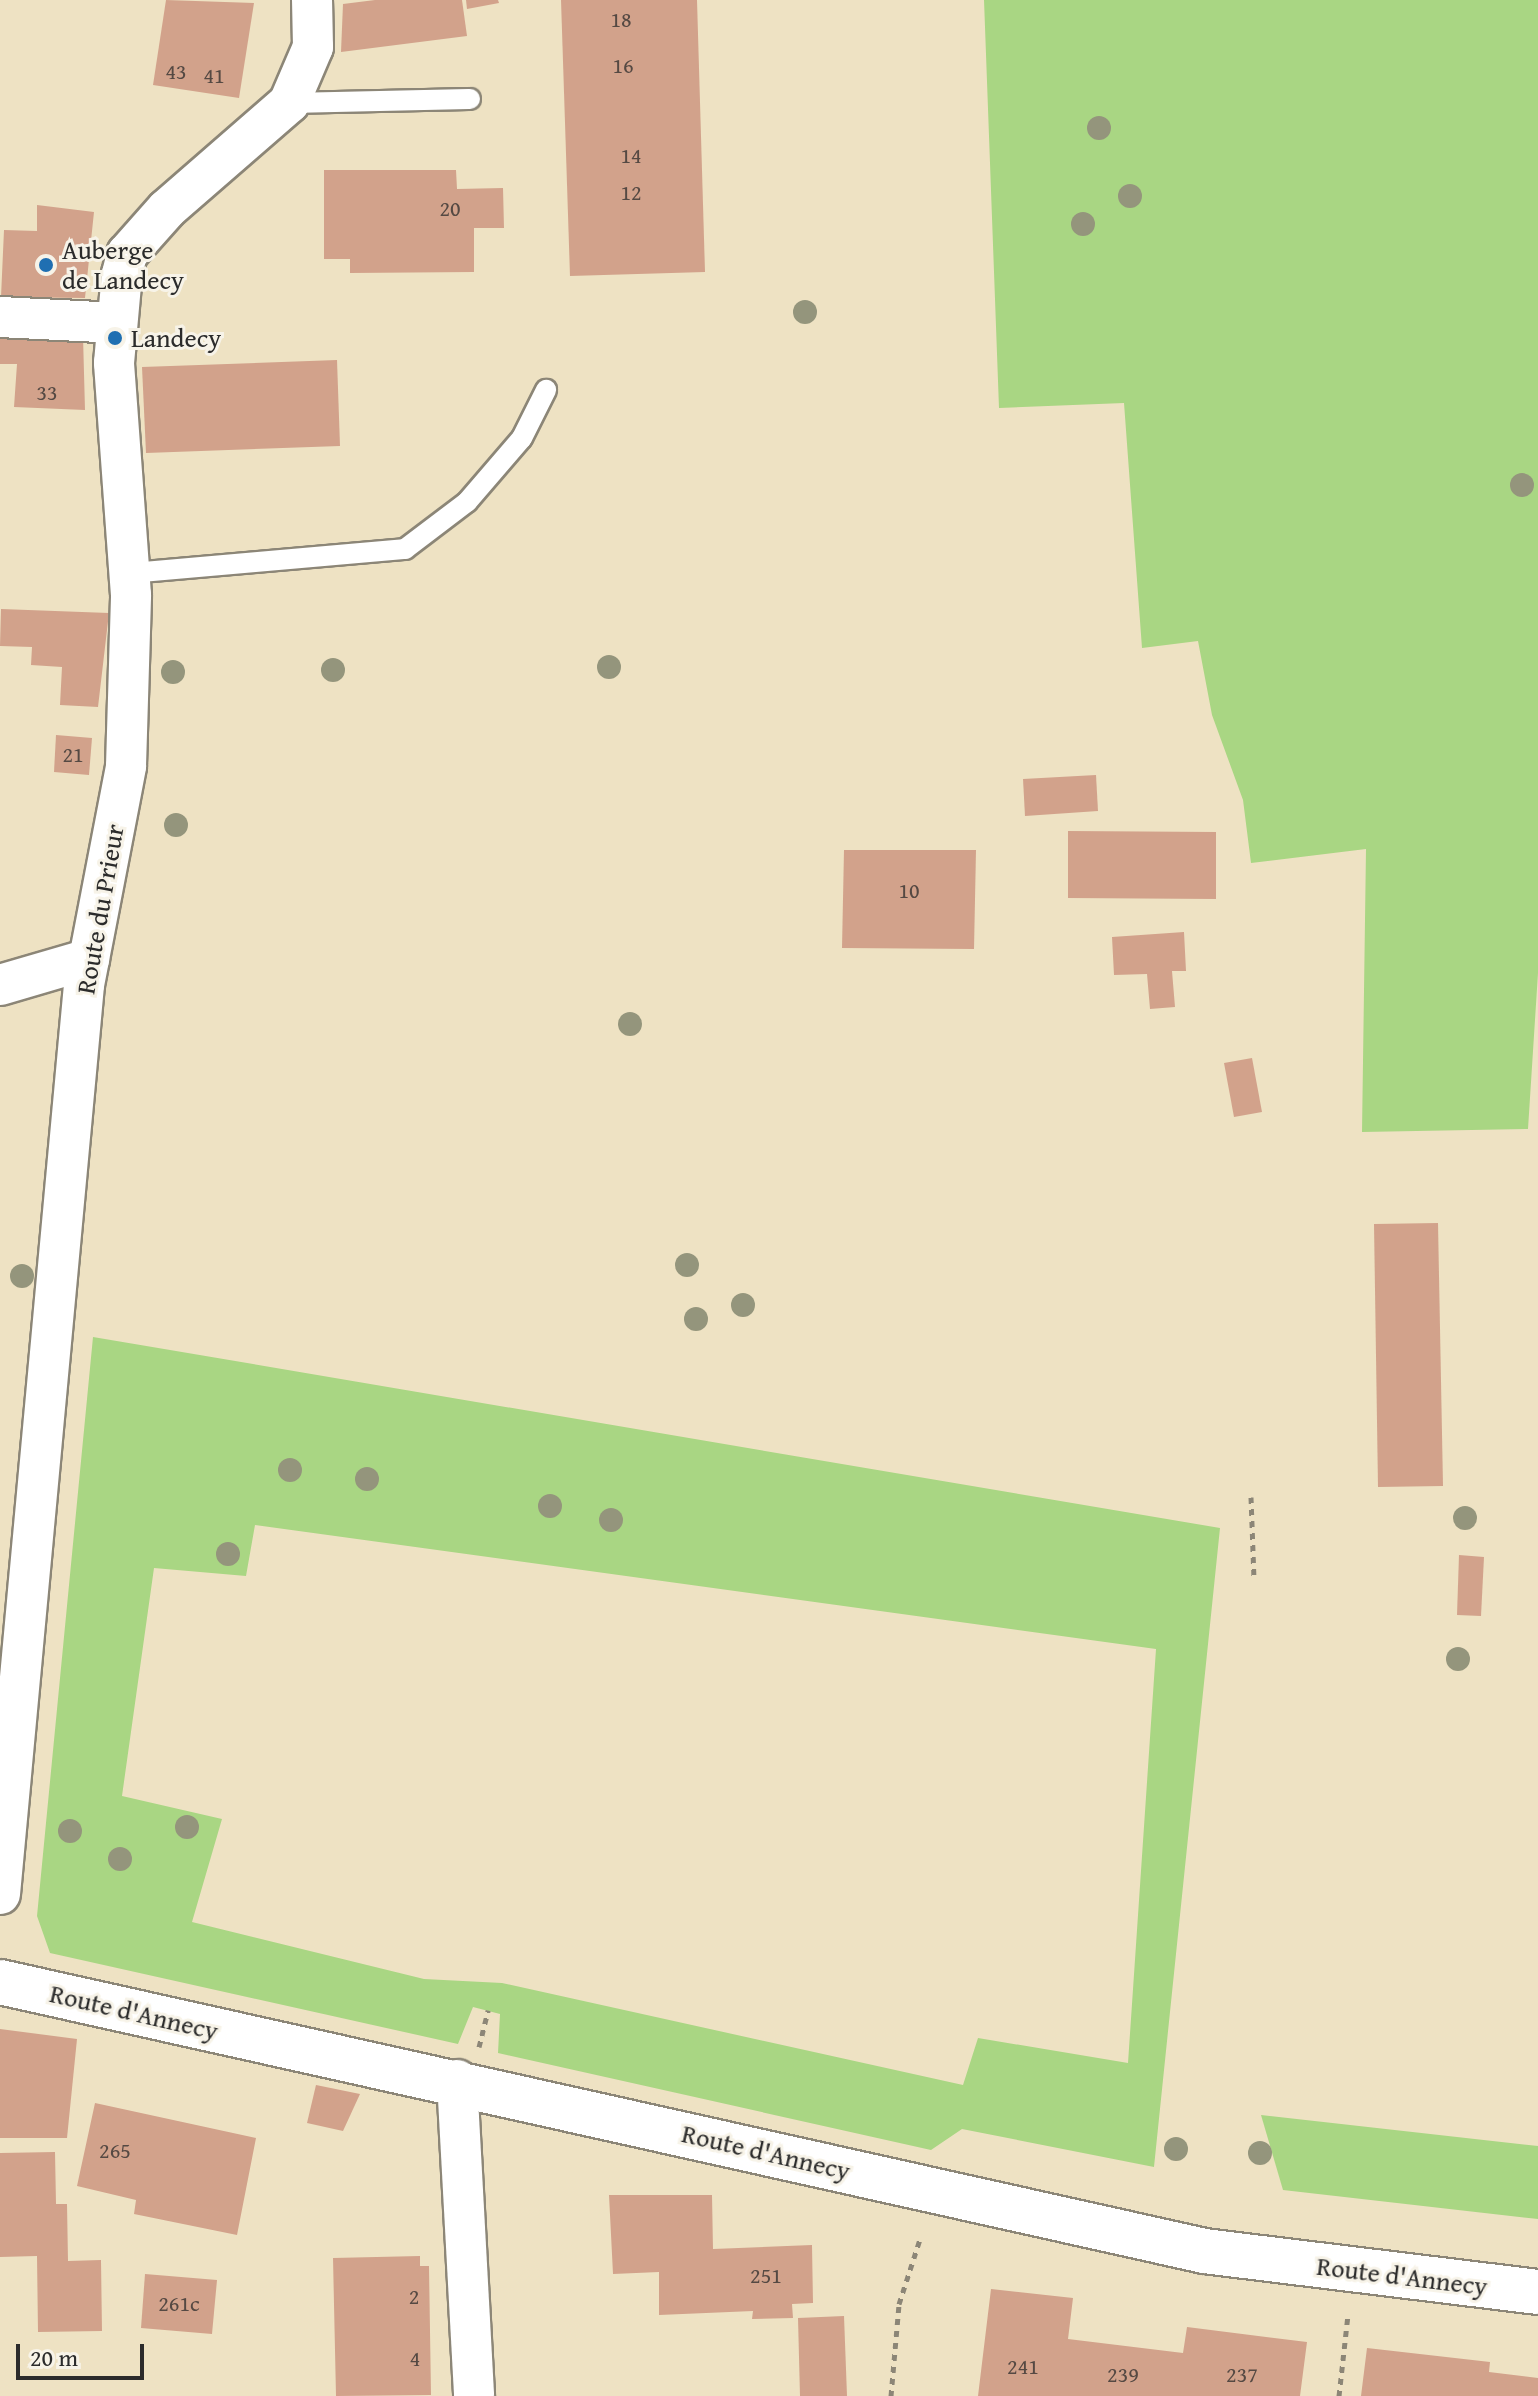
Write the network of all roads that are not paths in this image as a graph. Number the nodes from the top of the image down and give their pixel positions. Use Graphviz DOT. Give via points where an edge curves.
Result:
graph roads {
  1 [pos="312,0"];
  2 [pos="470,99"];
  3 [pos="289,103"];
  4 [pos="0,317"];
  5 [pos="117,323"];
  6 [pos="546,390"];
  7 [pos="131,573"];
  8 [pos="89,959"];
  9 [pos="0,985"];
  10 [pos="0,1894"];
  11 [pos="0,1982"];
  12 [pos="457,2080"];
  13 [pos="1538,2292"];
  14 [pos="474,2396"];
  1 -- 3 [label="street, Route du Prieur" via="313,47"];
  2 -- 3 [label="lane"];
  3 -- 5 [label="street, Route du Prieur" via="137,239 122,274"];
  4 -- 5 [label="street"];
  5 -- 7 [label="street, Route du Prieur" via="115,421"];
  6 -- 7 [label="lane" via="522,438 467,502 405,549"];
  7 -- 8 [label="street, Route du Prieur" via="126,766"];
  8 -- 9 [label="street"];
  8 -- 10 [label="street, Route du Prieur"];
  11 -- 12 [label="street, Route d'Annecy"];
  12 -- 13 [label="street, Route d'Annecy" via="1204,2251"];
  12 -- 14 [label="street"];
}
